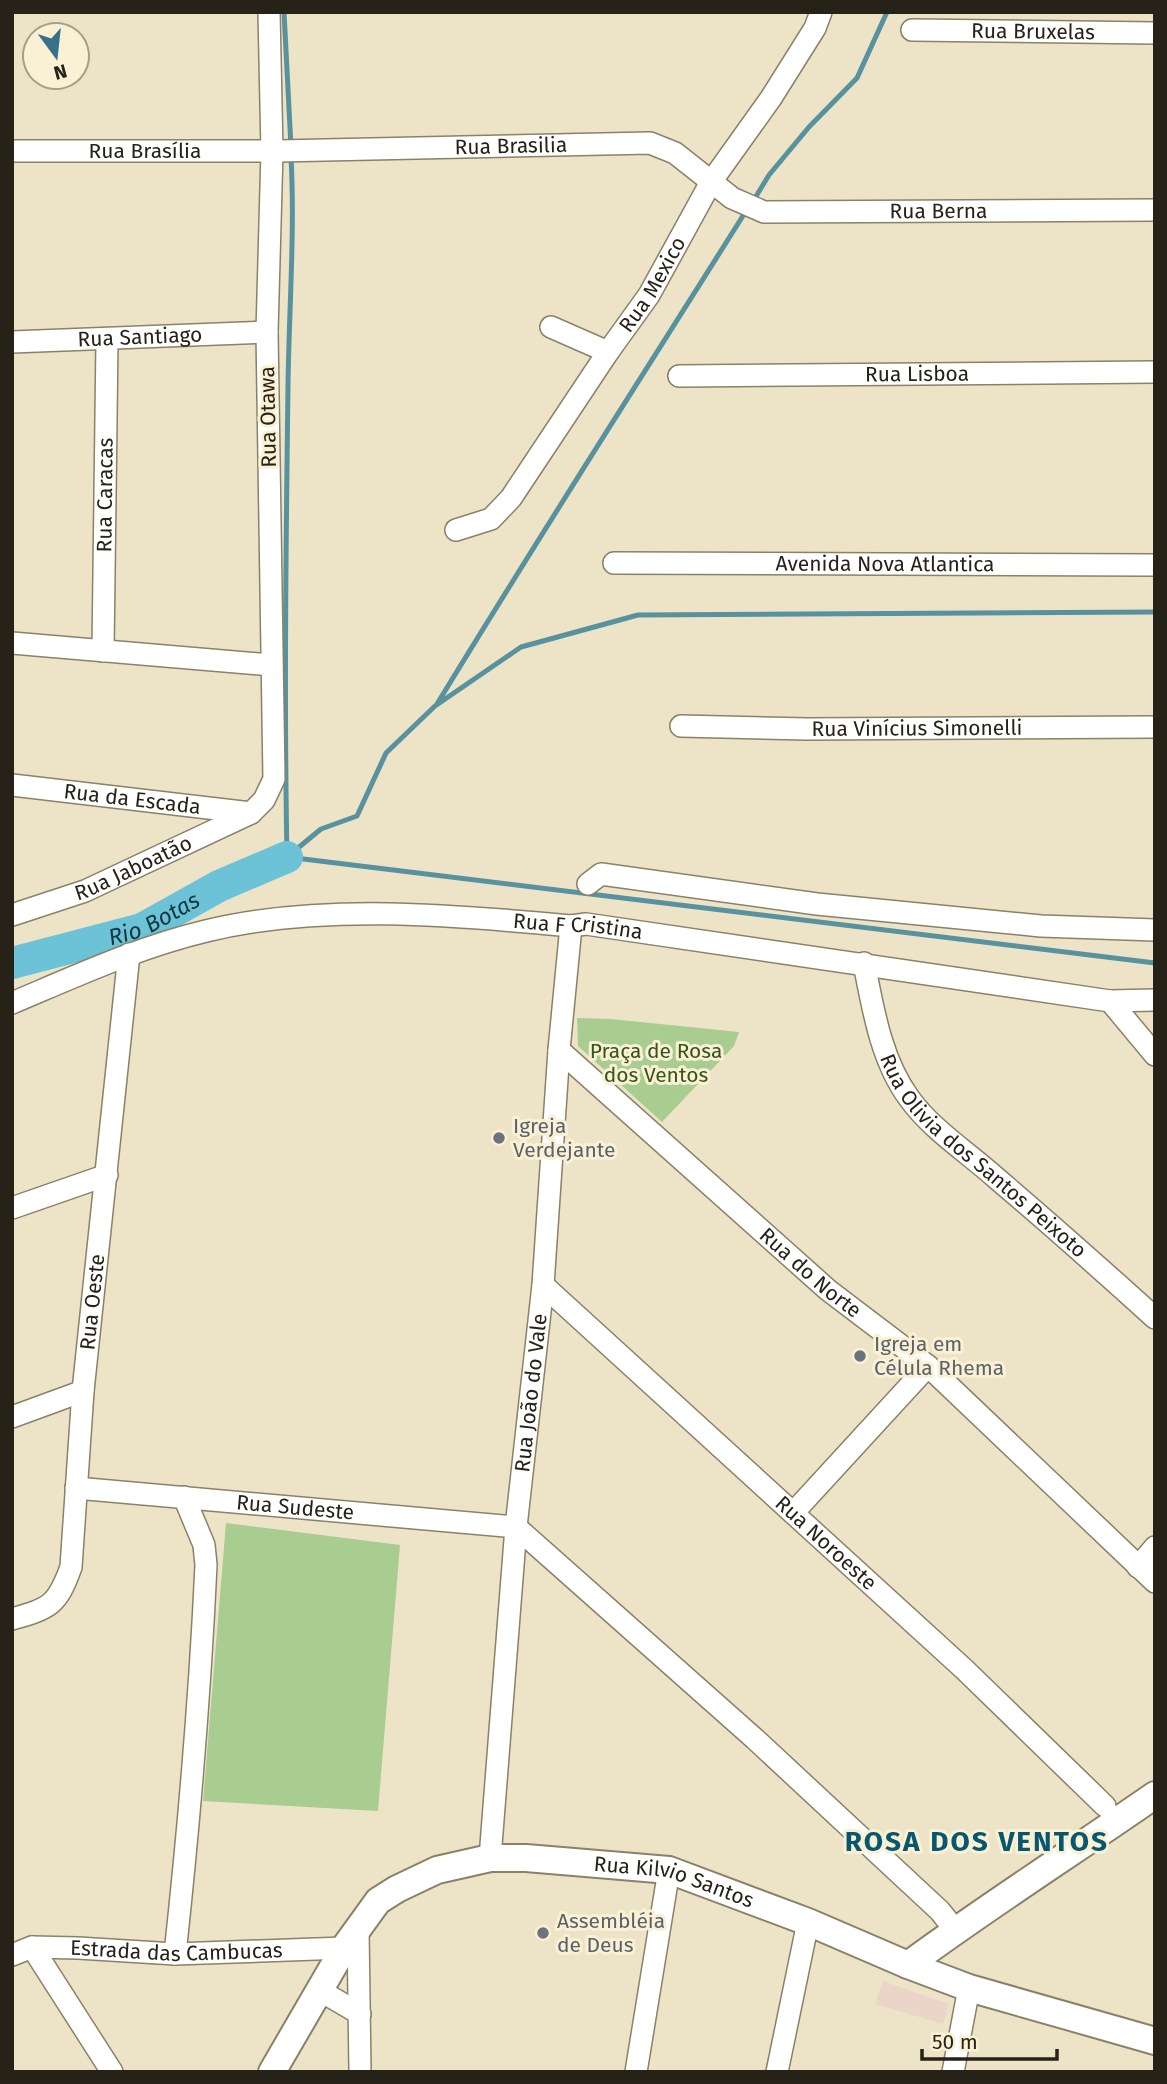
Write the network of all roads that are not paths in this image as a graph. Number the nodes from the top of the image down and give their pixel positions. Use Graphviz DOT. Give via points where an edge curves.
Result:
graph roads {
  1 [pos="269,12"];
  2 [pos="821,12"];
  3 [pos="912,30"];
  4 [pos="1155,33"];
  5 [pos="12,151"];
  6 [pos="275,151"];
  7 [pos="719,188"];
  8 [pos="1155,210"];
  9 [pos="551,327"];
  10 [pos="267,332"];
  11 [pos="107,340"];
  12 [pos="12,342"];
  13 [pos="608,352"];
  14 [pos="1155,372"];
  15 [pos="679,376"];
  16 [pos="456,530"];
  17 [pos="614,563"];
  18 [pos="1155,565"];
  19 [pos="12,643"];
  20 [pos="103,651"];
  21 [pos="271,665"];
  22 [pos="681,726"];
  23 [pos="1155,727"];
  24 [pos="12,785"];
  25 [pos="251,813"];
  26 [pos="588,884"];
  27 [pos="12,915"];
  28 [pos="571,926"];
  29 [pos="1155,930"];
  30 [pos="129,954"];
  31 [pos="864,963"];
  32 [pos="1155,1000"];
  33 [pos="1110,1001"];
  34 [pos="12,1003"];
  35 [pos="559,1050"];
  36 [pos="1155,1055"];
  37 [pos="107,1175"];
  38 [pos="12,1208"];
  39 [pos="543,1285"];
  40 [pos="1155,1318"];
  41 [pos="928,1366"];
  42 [pos="83,1391"];
  43 [pos="12,1417"];
  44 [pos="76,1488"];
  45 [pos="184,1497"];
  46 [pos="218,1500"];
  47 [pos="793,1513"];
  48 [pos="516,1527"];
  49 [pos="204,1545"];
  50 [pos="1155,1547"];
  51 [pos="1138,1567"];
  52 [pos="1155,1582"];
  53 [pos="12,1619"];
  54 [pos="1155,1795"];
  55 [pos="1105,1806"];
  56 [pos="490,1858"];
  57 [pos="669,1870"];
  58 [pos="808,1922"];
  59 [pos="956,1930"];
  60 [pos="351,1938"];
  61 [pos="22,1951"];
  62 [pos="175,1954"];
  63 [pos="908,1965"];
  64 [pos="969,1988"];
  65 [pos="319,1990"];
  66 [pos="360,2014"];
  67 [pos="1155,2041"];
  68 [pos="112,2072"];
  69 [pos="272,2072"];
  70 [pos="360,2072"];
  71 [pos="636,2072"];
  72 [pos="777,2072"];
  73 [pos="953,2072"];
  1 -- 6 [label="street, Rua Otawa"];
  2 -- 7 [label="street, Rua Mexico"];
  3 -- 4 [label="street, Rua Bruxelas"];
  5 -- 6 [label="street, Rua Brasília"];
  6 -- 7 [label="street, Rua Brasilia" via="650,142 675,153"];
  6 -- 10 [label="street, Rua Otawa"];
  7 -- 8 [label="street, Rua Berna" via="764,212 776,213"];
  7 -- 13 [label="street, Rua Mexico"];
  9 -- 13 [label="street"];
  10 -- 11 [label="street, Rua Santiago"];
  10 -- 21 [label="street, Rua Otawa"];
  11 -- 12 [label="street, Rua Santiago"];
  11 -- 20 [label="street, Rua Caracas"];
  13 -- 16 [label="street, Rua Mexico" via="512,498 491,519"];
  14 -- 15 [label="street, Rua Lisboa"];
  17 -- 18 [label="street, Avenida Nova Atlantica"];
  19 -- 20 [label="street"];
  20 -- 21 [label="street"];
  21 -- 25 [label="street, Rua Otawa" via="274,779"];
  22 -- 23 [label="street, Rua Vinícius Simonelli"];
  24 -- 25 [label="street, Rua da Escada"];
  25 -- 27 [label="street, Rua Jaboatão" via="85,891"];
  26 -- 29 [label="street, Rua F Cristina" via="601,874 817,904 1041,926"];
  28 -- 30 [label="street, Rua F Cristina" via="461,915 320,915 209,930"];
  28 -- 31 [label="street, Rua F Cristina" via="586,924"];
  28 -- 35 [label="street, Rua João do Vale"];
  30 -- 34 [label="street, Rua F Cristina"];
  30 -- 37 [label="street, Rua Oeste"];
  31 -- 33 [label="street, Rua F Cristina"];
  31 -- 40 [label="street, Rua Olivia dos Santos Peixoto" via="884,1049 909,1099"];
  32 -- 33 [label="street, Rua F Cristina"];
  33 -- 36 [label="street"];
  35 -- 39 [label="street, Rua João do Vale"];
  35 -- 41 [label="street, Rua do Norte" via="828,1290"];
  37 -- 38 [label="street"];
  37 -- 42 [label="street, Rua Oeste"];
  39 -- 47 [label="street, Rua Noroeste"];
  39 -- 48 [label="street, Rua João do Vale"];
  41 -- 47 [label="street"];
  41 -- 51 [label="street, Rua do Norte"];
  42 -- 43 [label="street"];
  42 -- 44 [label="street, Rua Oeste"];
  44 -- 45 [label="street, Rua Sudeste"];
  44 -- 53 [label="street, Rua Oeste" via="71,1567 62,1591 51,1605"];
  45 -- 46 [label="street, Rua Sudeste"];
  45 -- 49 [label="street"];
  46 -- 48 [label="street, Rua Sudeste"];
  46 -- 49 [label="street"];
  47 -- 55 [label="street, Rua Noroeste"];
  48 -- 56 [label="street, Rua João do Vale"];
  48 -- 59 [label="street" via="765,1748"];
  49 -- 62 [label="street" via="200,1690"];
  50 -- 51 [label="street"];
  51 -- 52 [label="street, Rua do Norte"];
  54 -- 59 [label="main road"];
  56 -- 57 [label="main road, Rua Kilvio Santos"];
  56 -- 60 [label="main road, Rua Kilvio Santos" via="437,1870 397,1889 379,1902"];
  57 -- 58 [label="main road, Rua Kilvio Santos"];
  57 -- 71 [label="street"];
  58 -- 63 [label="main road, Rua Kilvio Santos"];
  58 -- 72 [label="street"];
  59 -- 63 [label="main road"];
  60 -- 62 [label="street, Estrada das Cambucas"];
  60 -- 65 [label="main road, Rua Kilvio Santos"];
  60 -- 66 [label="street"];
  61 -- 62 [label="street, Estrada das Cambucas" via="78,1948"];
  61 -- 68 [label="street"];
  63 -- 64 [label="main road, Rua Kilvio Santos"];
  64 -- 67 [label="main road, Rua Kilvio Santos"];
  64 -- 73 [label="street"];
  65 -- 66 [label="street"];
  65 -- 69 [label="main road, Rua Kilvio Santos"];
  66 -- 70 [label="street"];
}
